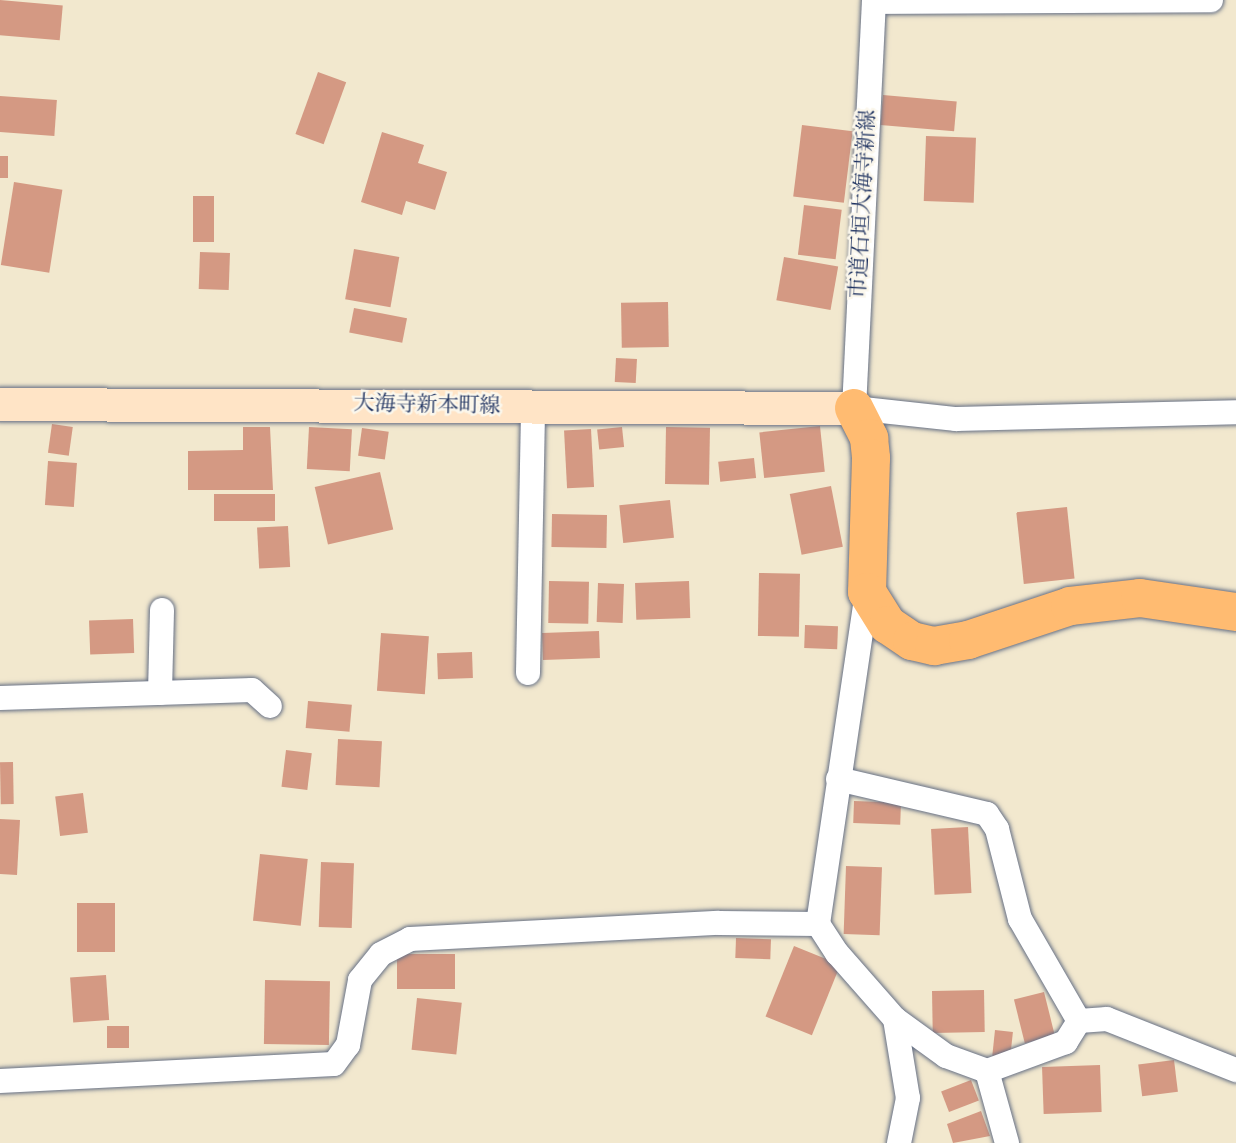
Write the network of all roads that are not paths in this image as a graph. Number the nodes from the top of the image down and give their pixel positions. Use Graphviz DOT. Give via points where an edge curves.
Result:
graph roads {
  1 [pos="1211,0"];
  2 [pos="874,1"];
  3 [pos="0,404"];
  4 [pos="533,407"];
  5 [pos="854,408"];
  6 [pos="1236,412"];
  7 [pos="867,592"];
  8 [pos="162,610"];
  9 [pos="1236,612"];
  10 [pos="528,673"];
  11 [pos="160,693"];
  12 [pos="0,698"];
  13 [pos="270,706"];
  14 [pos="838,779"];
  15 [pos="818,924"];
  16 [pos="895,1019"];
  17 [pos="1079,1021"];
  18 [pos="987,1070"];
  19 [pos="1236,1070"];
  20 [pos="0,1082"];
  21 [pos="899,1143"];
  22 [pos="1007,1143"];
  1 -- 2 [label="street"];
  2 -- 5 [label="street, 市道石垣大海寺新線"];
  3 -- 4 [label="main road, 大海寺新本町線"];
  4 -- 5 [label="main road, 大海寺新本町線"];
  4 -- 10 [label="street"];
  5 -- 6 [label="street" via="956,419"];
  5 -- 7 [label="main road" via="869,438 871,458"];
  7 -- 9 [label="main road" via="888,625 912,640 934,646 968,640 1070,606 1140,598"];
  7 -- 14 [label="street"];
  8 -- 11 [label="street"];
  11 -- 12 [label="street"];
  11 -- 13 [label="street" via="252,690"];
  14 -- 15 [label="street"];
  14 -- 17 [label="street" via="987,814 997,829 1020,919"];
  15 -- 16 [label="street" via="836,953"];
  15 -- 20 [label="street" via="719,923 410,939 381,954 360,980 348,1045 334,1064"];
  16 -- 18 [label="street" via="946,1056"];
  16 -- 21 [label="street" via="908,1098"];
  17 -- 18 [label="street" via="1066,1042"];
  17 -- 19 [label="street" via="1107,1019"];
  18 -- 22 [label="street"];
}
